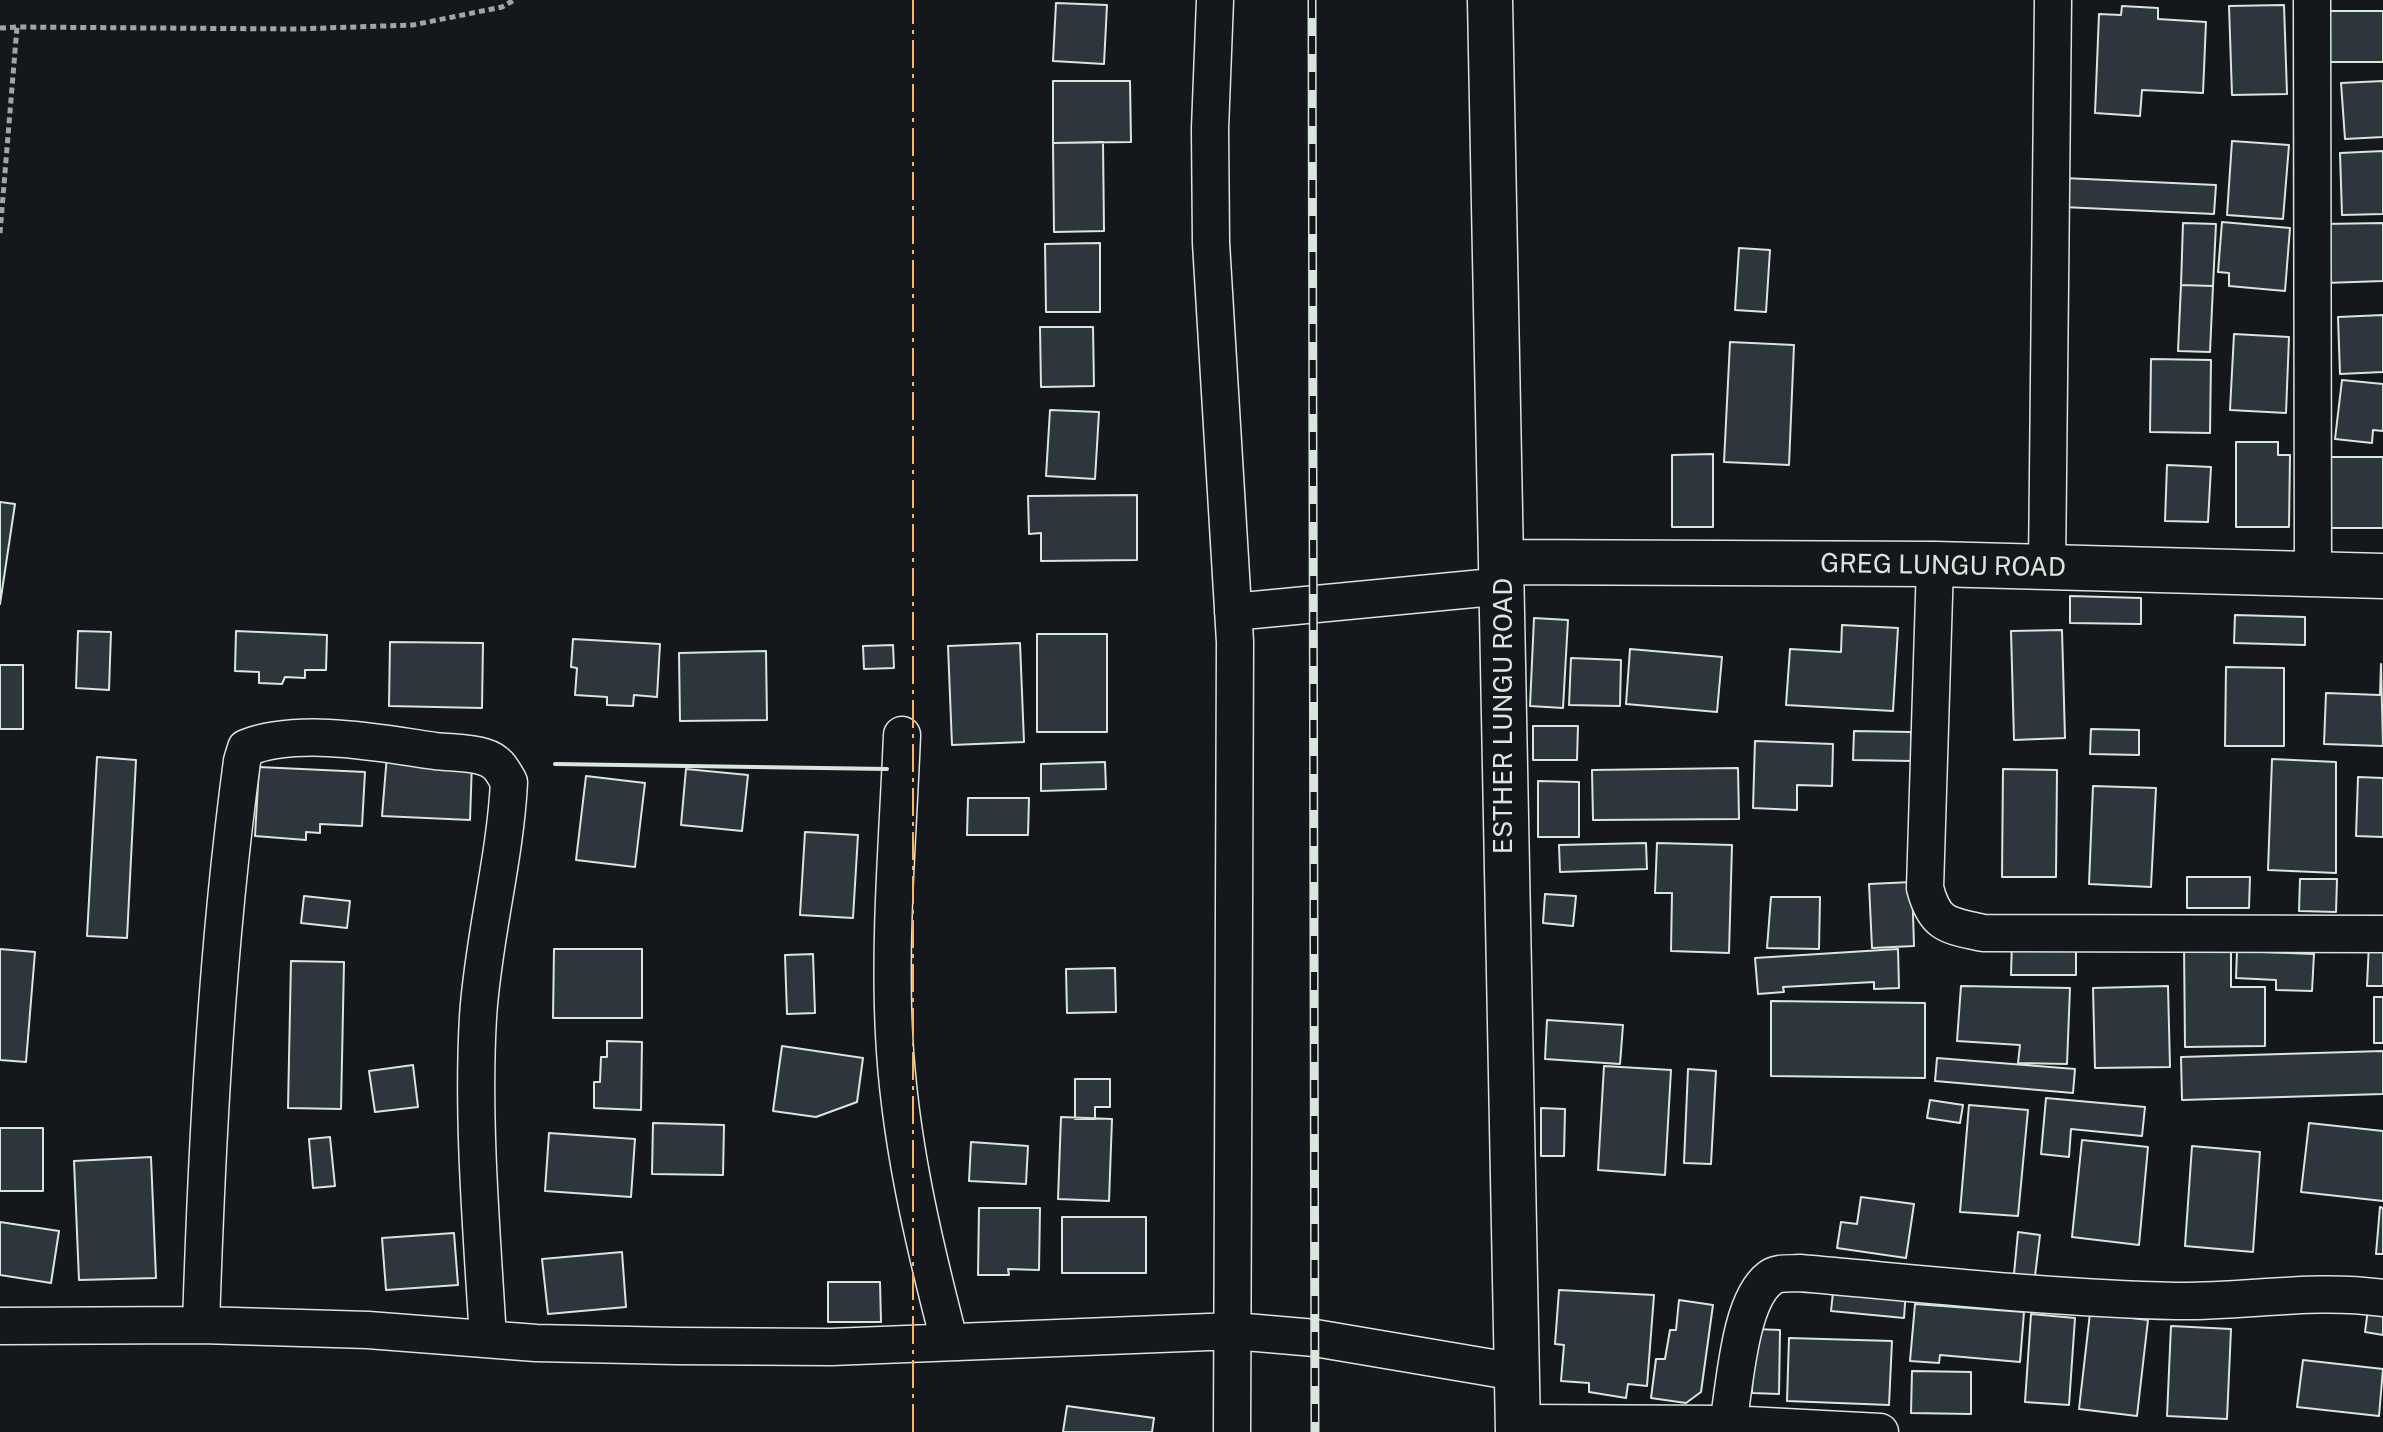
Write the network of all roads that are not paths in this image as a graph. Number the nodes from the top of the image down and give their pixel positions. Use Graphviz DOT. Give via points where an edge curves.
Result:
graph roads {
  1 [pos="1215,0"];
  2 [pos="1490,0"];
  3 [pos="2053,0"];
  4 [pos="2312,0"];
  5 [pos="1935,564"];
  6 [pos="2047,568"];
  7 [pos="1503,574"];
  8 [pos="2313,575"];
  9 [pos="2383,576"];
  10 [pos="1233,612"];
  11 [pos="902,735"];
  12 [pos="2383,934"];
  13 [pos="2383,1298"];
  14 [pos="201,1325"];
  15 [pos="0,1326"];
  16 [pos="1234,1331"];
  17 [pos="488,1339"];
  18 [pos="949,1340"];
  19 [pos="1516,1372"];
  20 [pos="1728,1424"];
  21 [pos="1518,1428"];
  22 [pos="1232,1432"];
  23 [pos="1880,1432"];
  1 -- 10 [label="street" via="1211,243"];
  2 -- 7 [label="street, ESTHER LUNGU ROAD"];
  3 -- 6 [label="street"];
  4 -- 8 [label="street"];
  5 -- 6 [label="street, GREG LUNGU ROAD"];
  5 -- 7 [label="street, GREG LUNGU ROAD"];
  5 -- 12 [label="street" via="1925,888 1931,910 1946,925 1983,933"];
  6 -- 8 [label="street, GREG LUNGU ROAD"];
  7 -- 10 [label="street"];
  7 -- 19 [label="street, ESTHER LUNGU ROAD" via="1502,769"];
  8 -- 9 [label="street, GREG LUNGU ROAD"];
  10 -- 16 [label="street"];
  11 -- 18 [label="street" via="894,1035 906,1145"];
  13 -- 20 [label="street" via="2343,1292 2180,1301 2088,1298 1800,1273 1772,1275 1755,1292 1748,1315"];
  14 -- 15 [label="street"];
  14 -- 17 [label="street"];
  14 -- 17 [label="street" via="219,982 242,761 246,748 262,741 301,739 485,757 500,765 509,782 478,1021"];
  16 -- 18 [label="street"];
  16 -- 19 [label="street" via="1315,1338"];
  16 -- 22 [label="street"];
  17 -- 18 [label="street" via="831,1347"];
  19 -- 21 [label="street, ESTHER LUNGU ROAD"];
  20 -- 21 [label="street"];
  20 -- 23 [label="street"];
}
